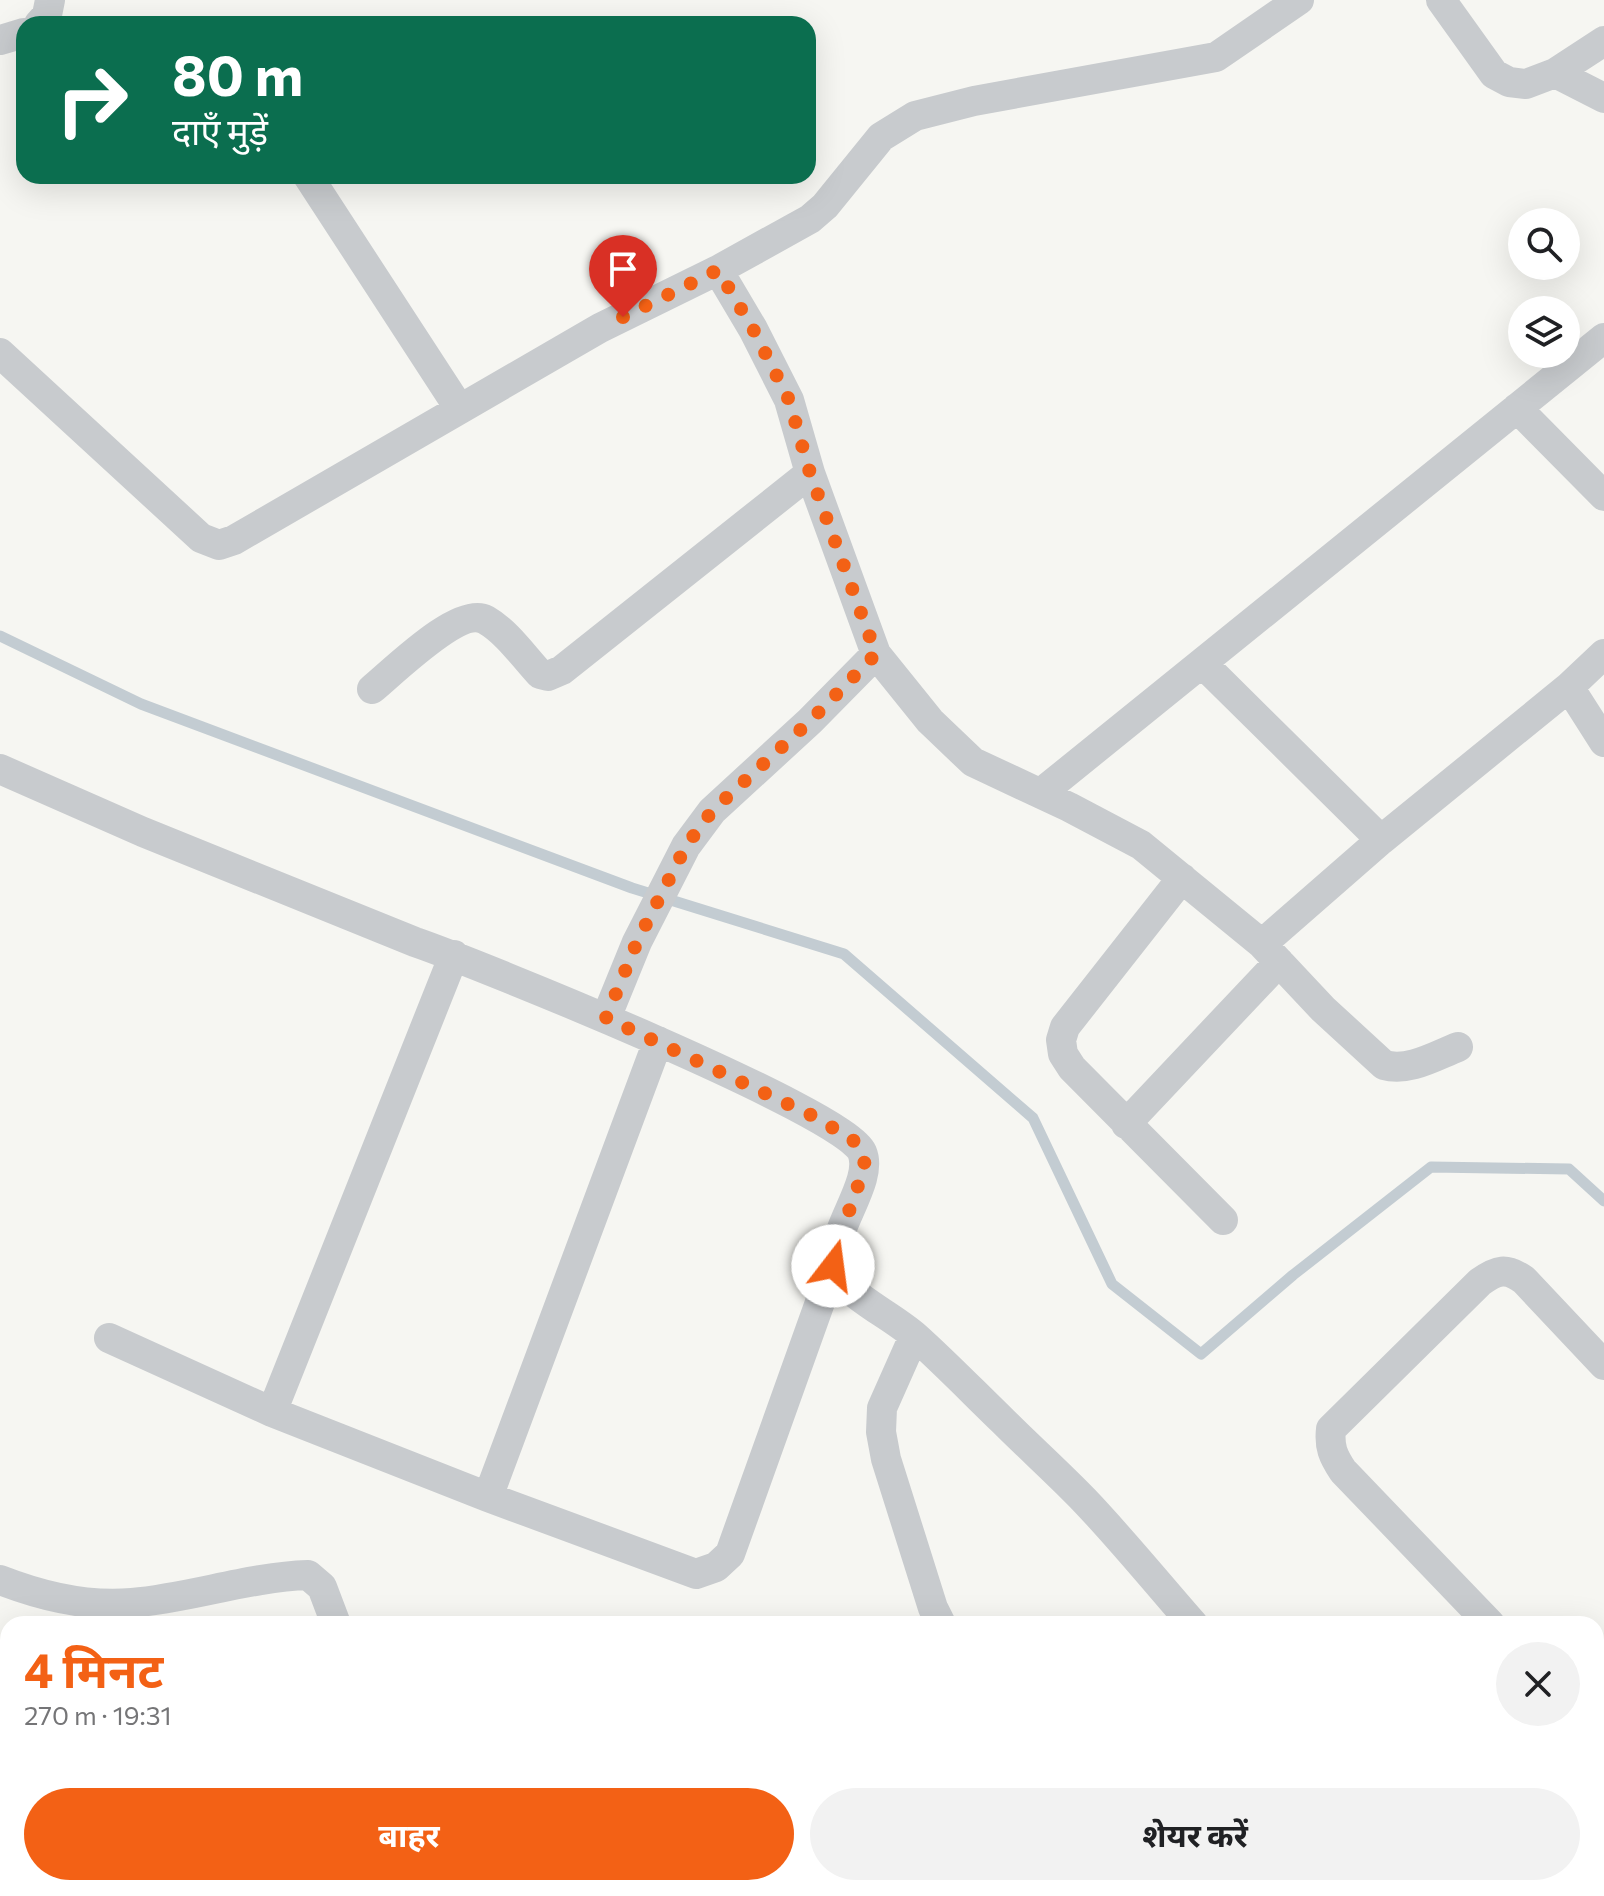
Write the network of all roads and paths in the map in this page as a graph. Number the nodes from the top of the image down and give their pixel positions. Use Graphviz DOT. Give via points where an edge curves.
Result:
graph roads {
  1 [pos="1299,0"];
  2 [pos="1441,0"];
  3 [pos="1604,41"];
  4 [pos="1555,73"];
  5 [pos="1604,98"];
  6 [pos="313,184"];
  7 [pos="718,270"];
  8 [pos="1604,338"];
  9 [pos="0,353"];
  10 [pos="459,408"];
  11 [pos="1517,408"];
  12 [pos="810,473"];
  13 [pos="1604,496"];
  14 [pos="876,654"];
  15 [pos="1604,654"];
  16 [pos="1203,664"];
  17 [pos="1569,687"];
  18 [pos="372,689"];
  19 [pos="1604,742"];
  20 [pos="0,769"];
  21 [pos="1041,793"];
  22 [pos="1381,840"];
  23 [pos="1182,878"];
  24 [pos="1270,953"];
  25 [pos="454,955"];
  26 [pos="606,1018"];
  27 [pos="658,1041"];
  28 [pos="1458,1047"];
  29 [pos="1126,1124"];
  30 [pos="1223,1220"];
  31 [pos="833,1266"];
  32 [pos="914,1336"];
  33 [pos="109,1338"];
  34 [pos="1604,1365"];
  35 [pos="272,1412"];
  36 [pos="488,1497"];
  37 [pos="0,1580"];
  38 [pos="333,1616"];
  39 [pos="937,1616"];
  40 [pos="1186,1616"];
  41 [pos="1482,1616"];
  1 -- 7 [label="street" via="1216,57 915,116 881,137 810,219"];
  2 -- 4 [label="street" via="1494,74 1526,84"];
  3 -- 4 [label="street"];
  4 -- 5 [label="street"];
  6 -- 10 [label="street"];
  7 -- 10 [label="street" via="600,328"];
  7 -- 12 [label="street" via="789,400"];
  8 -- 11 [label="street"];
  9 -- 10 [label="street" via="201,538 219,545"];
  11 -- 13 [label="street"];
  11 -- 16 [label="street"];
  12 -- 14 [label="street"];
  12 -- 18 [label="street" via="554,674 540,674 496,627 476,617 452,625"];
  14 -- 21 [label="street" via="930,721 973,762"];
  14 -- 26 [label="street" via="712,811 686,846"];
  15 -- 17 [label="street"];
  16 -- 21 [label="street"];
  16 -- 22 [label="street"];
  17 -- 19 [label="street"];
  17 -- 22 [label="street"];
  20 -- 25 [label="street" via="143,832"];
  21 -- 23 [label="street" via="1141,845"];
  22 -- 24 [label="street"];
  23 -- 24 [label="street"];
  23 -- 29 [label="street" via="1065,1027 1061,1040 1072,1068"];
  24 -- 28 [label="street" via="1384,1065 1407,1066"];
  24 -- 29 [label="street"];
  25 -- 26 [label="street"];
  25 -- 35 [label="street"];
  26 -- 27 [label="street"];
  27 -- 31 [label="street" via="811,1115 852,1139 862,1151 865,1166"];
  27 -- 36 [label="street"];
  29 -- 30 [label="street"];
  31 -- 32 [label="street" via="849,1288"];
  31 -- 36 [label="street" via="730,1554 716,1567 696,1574"];
  32 -- 39 [label="street" via="882,1408 881,1432"];
  32 -- 40 [label="street" via="1085,1501"];
  33 -- 35 [label="street"];
  34 -- 41 [label="street" via="1524,1280 1503,1270 1480,1282 1331,1429 1332,1455 1343,1471"];
  35 -- 36 [label="street"];
  37 -- 38 [label="street" via="72,1600 132,1603 308,1575 322,1587"];
}
